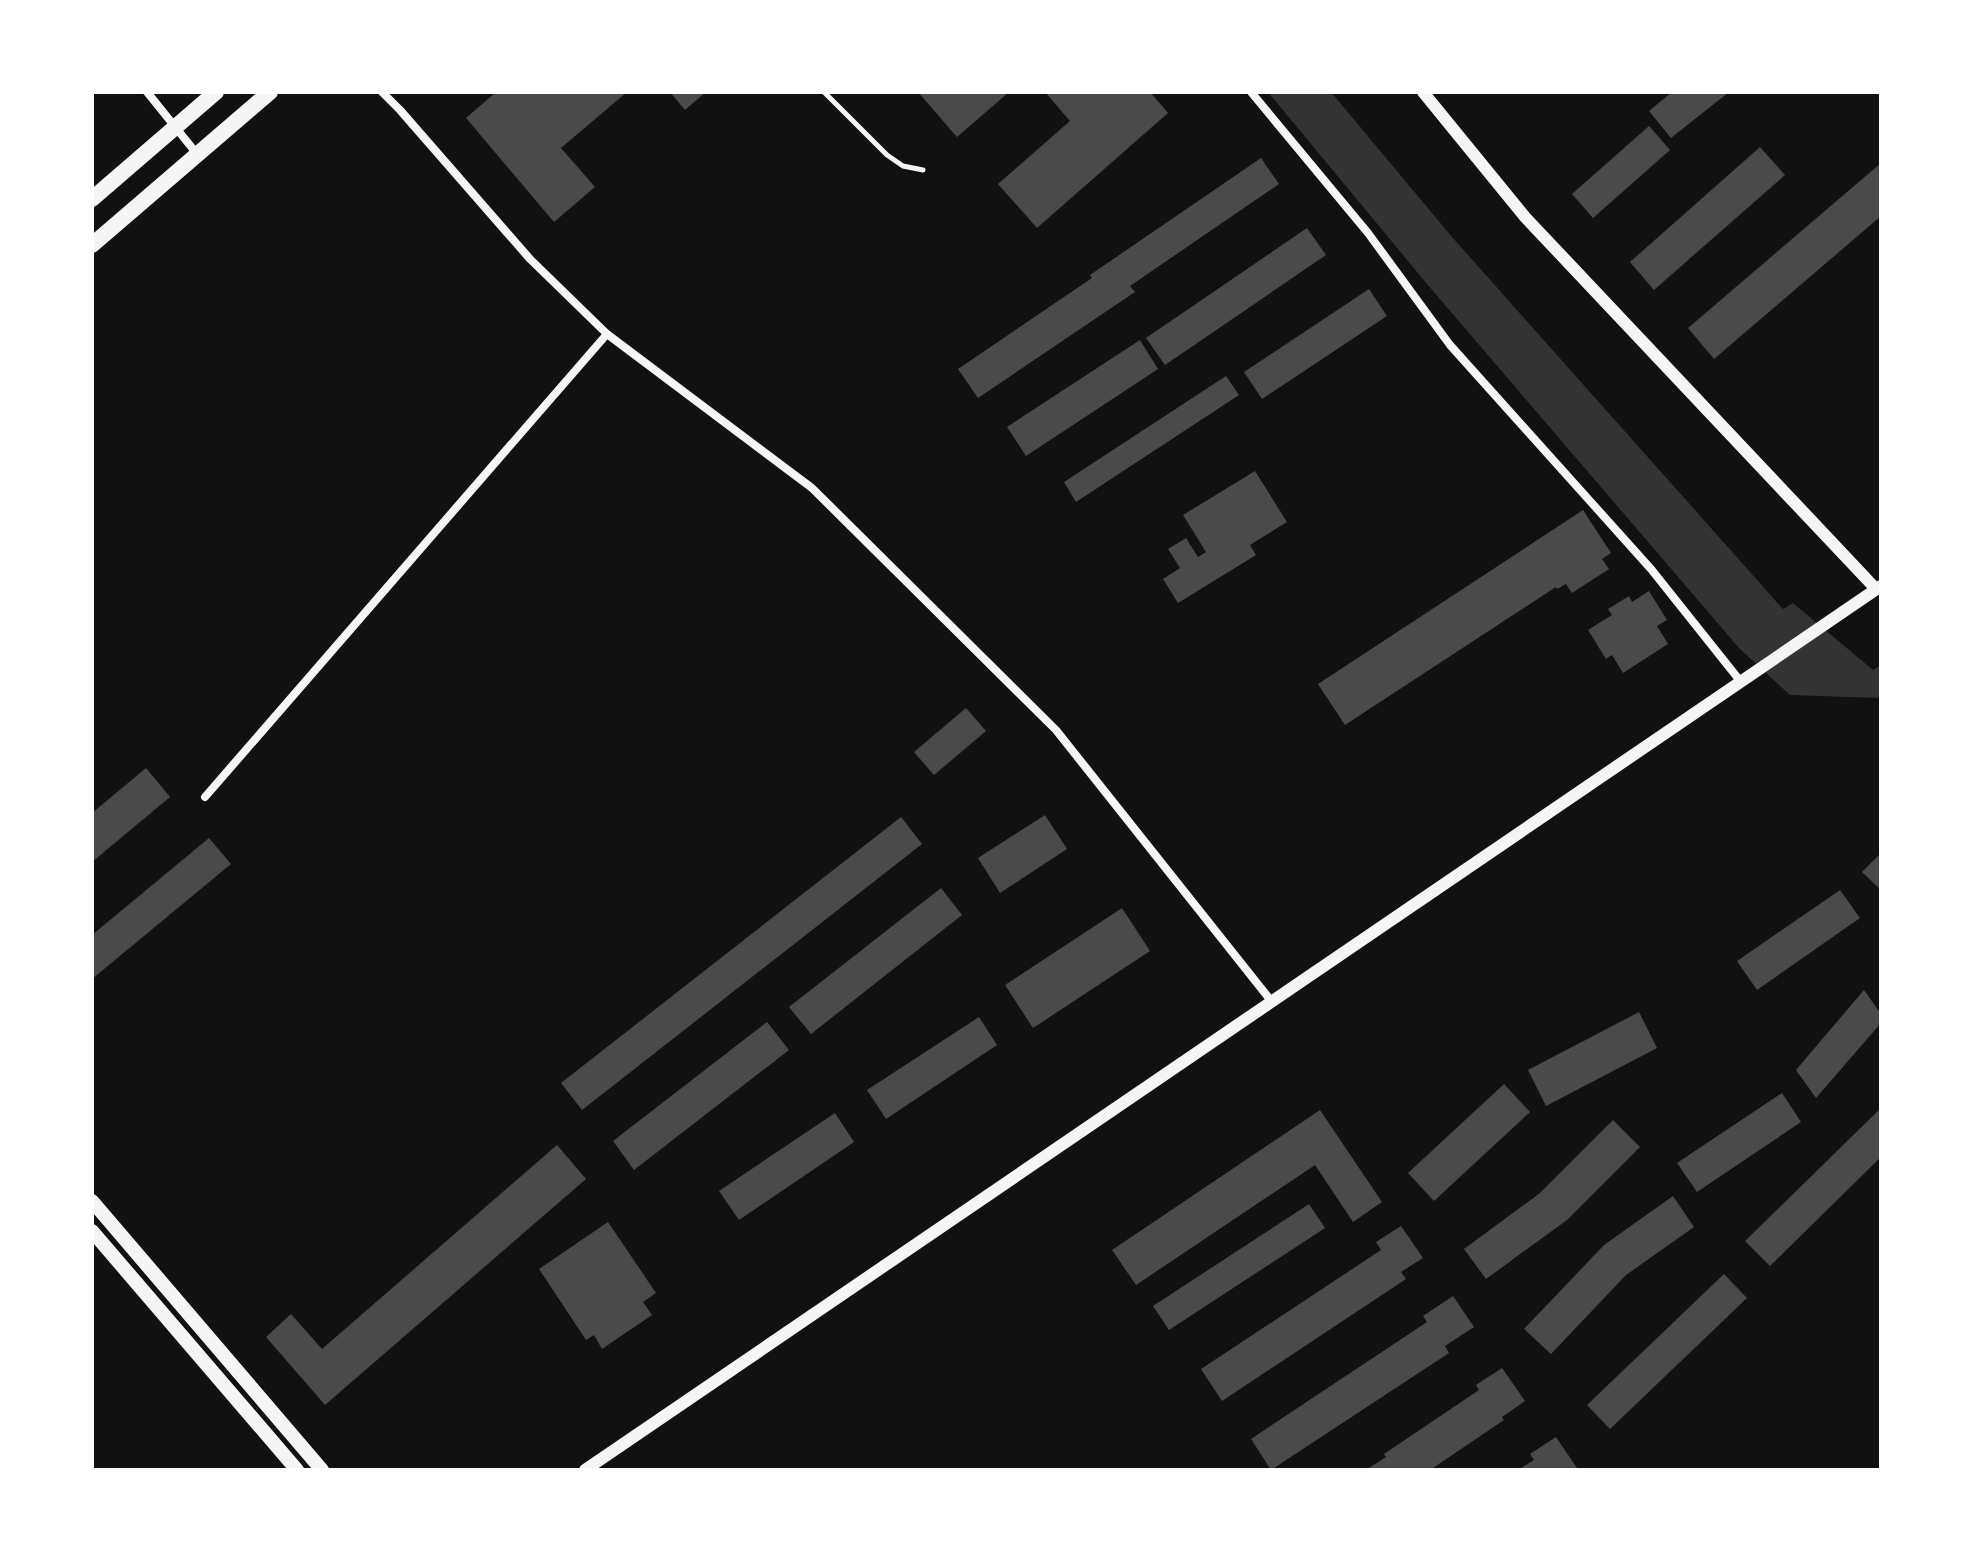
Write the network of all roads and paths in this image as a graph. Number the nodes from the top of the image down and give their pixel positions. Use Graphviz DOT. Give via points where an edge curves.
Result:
graph roads {
  1 [pos="147,92"];
  2 [pos="216,92"];
  3 [pos="270,92"];
  4 [pos="382,92"];
  5 [pos="824,92"];
  6 [pos="1251,92"];
  7 [pos="1423,92"];
  8 [pos="176,127"];
  9 [pos="197,154"];
  10 [pos="923,170"];
  11 [pos="92,199"];
  12 [pos="92,245"];
  13 [pos="607,334"];
  14 [pos="1879,587"];
  15 [pos="1741,682"];
  16 [pos="205,797"];
  17 [pos="1272,1002"];
  18 [pos="92,1201"];
  19 [pos="92,1231"];
  20 [pos="297,1470"];
  21 [pos="322,1470"];
  22 [pos="585,1470"];
  1 -- 8 [label="street"];
  2 -- 8 [label="main road"];
  3 -- 9 [label="main road"];
  4 -- 13 [label="street" via="530,259"];
  5 -- 10 [label="lane" via="887,155"];
  6 -- 15 [label="street" via="1368,233 1450,345 1651,569"];
  7 -- 14 [label="street" via="1525,217"];
  8 -- 9 [label="street"];
  8 -- 11 [label="main road"];
  9 -- 12 [label="main road"];
  13 -- 16 [label="street"];
  13 -- 17 [label="street" via="812,488 1056,730"];
  14 -- 15 [label="street"];
  15 -- 17 [label="street"];
  17 -- 22 [label="street"];
  18 -- 21 [label="main road"];
  19 -- 20 [label="main road"];
}
